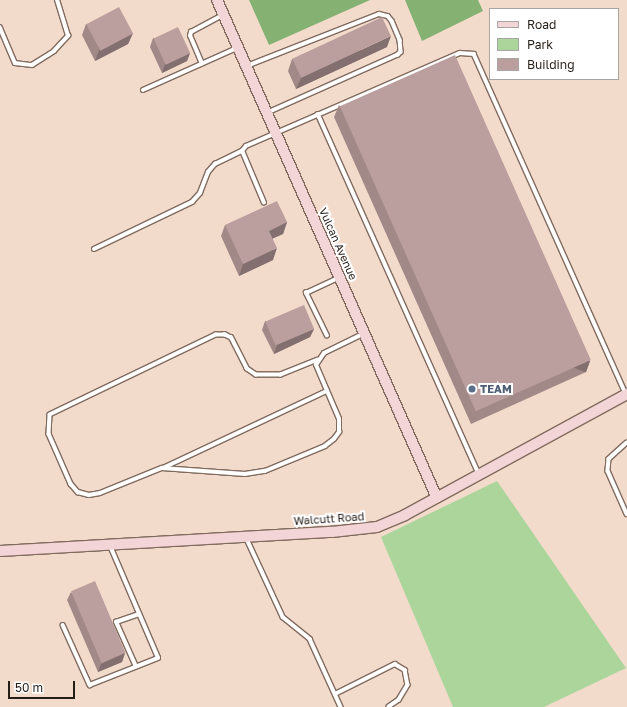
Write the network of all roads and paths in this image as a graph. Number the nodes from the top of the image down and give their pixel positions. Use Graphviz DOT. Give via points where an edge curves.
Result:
graph roads {
  1 [pos="57,0"];
  2 [pos="217,0"];
  3 [pos="224,15"];
  4 [pos="0,27"];
  5 [pos="238,48"];
  6 [pos="202,64"];
  7 [pos="246,66"];
  8 [pos="142,90"];
  9 [pos="267,114"];
  10 [pos="318,114"];
  11 [pos="276,133"];
  12 [pos="242,151"];
  13 [pos="264,203"];
  14 [pos="94,249"];
  15 [pos="339,278"];
  16 [pos="364,333"];
  17 [pos="327,336"];
  18 [pos="318,360"];
  19 [pos="327,391"];
  20 [pos="627,395"];
  21 [pos="627,443"];
  22 [pos="162,468"];
  23 [pos="479,474"];
  24 [pos="437,498"];
  25 [pos="627,514"];
  26 [pos="246,536"];
  27 [pos="108,543"];
  28 [pos="0,551"];
  29 [pos="139,614"];
  30 [pos="63,624"];
  31 [pos="136,667"];
  32 [pos="335,694"];
  33 [pos="341,707"];
  34 [pos="388,707"];
  1 -- 4 [label="lane" via="68,36 54,51 32,65 15,63"];
  2 -- 3 [label="street, Vulcan Avenue"];
  3 -- 5 [label="street, Vulcan Avenue"];
  3 -- 6 [label="lane" via="191,32 190,36"];
  5 -- 6 [label="lane"];
  5 -- 7 [label="street, Vulcan Avenue"];
  6 -- 8 [label="lane"];
  7 -- 9 [label="street, Vulcan Avenue"];
  7 -- 9 [label="lane" via="379,14 388,16 392,21 400,40 401,52 398,56"];
  9 -- 11 [label="street, Vulcan Avenue"];
  10 -- 11 [label="lane"];
  10 -- 20 [label="lane" via="460,52 474,54"];
  10 -- 23 [label="lane"];
  11 -- 12 [label="lane" via="246,146"];
  11 -- 15 [label="street, Vulcan Avenue"];
  12 -- 13 [label="lane"];
  12 -- 14 [label="lane" via="215,164 208,172 200,194 192,202"];
  15 -- 16 [label="street, Vulcan Avenue"];
  15 -- 17 [label="lane" via="306,293"];
  16 -- 18 [label="lane" via="324,353"];
  16 -- 24 [label="street, Vulcan Avenue"];
  18 -- 19 [label="lane" via="316,365"];
  18 -- 22 [label="lane" via="281,375 256,375 247,369 231,338 225,334 216,335 50,415 48,434 71,484 78,492 100,493"];
  19 -- 22 [label="lane"];
  19 -- 22 [label="lane" via="339,419 339,432 326,446 257,473"];
  20 -- 23 [label="street, Walcutt Road"];
  21 -- 25 [label="lane" via="609,459 608,471"];
  23 -- 24 [label="street, Walcutt Road"];
  24 -- 26 [label="street, Walcutt Road" via="405,516 364,529"];
  26 -- 27 [label="street, Walcutt Road"];
  26 -- 32 [label="lane" via="283,617 310,639"];
  27 -- 28 [label="street, Walcutt Road"];
  27 -- 29 [label="lane"];
  29 -- 31 [label="lane" via="158,658"];
  29 -- 31 [label="lane" via="116,622"];
  30 -- 31 [label="lane" via="90,685"];
  32 -- 33 [label="lane"];
  32 -- 34 [label="lane" via="395,664 404,670 408,685 399,700"];
}
